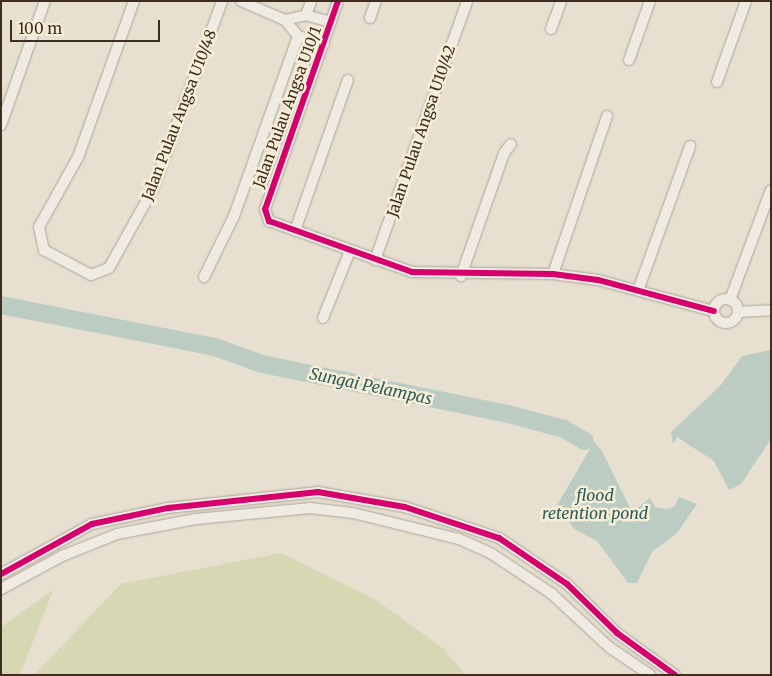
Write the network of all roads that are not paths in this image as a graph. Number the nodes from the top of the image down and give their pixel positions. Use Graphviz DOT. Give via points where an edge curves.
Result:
graph roads {
  1 [pos="45,1"];
  2 [pos="134,1"];
  3 [pos="222,1"];
  4 [pos="241,1"];
  5 [pos="311,1"];
  6 [pos="338,1"];
  7 [pos="376,1"];
  8 [pos="467,1"];
  9 [pos="561,1"];
  10 [pos="650,1"];
  11 [pos="746,1"];
  12 [pos="310,16"];
  13 [pos="370,18"];
  14 [pos="284,20"];
  15 [pos="331,22"];
  16 [pos="551,29"];
  17 [pos="301,37"];
  18 [pos="324,44"];
  19 [pos="629,60"];
  20 [pos="348,80"];
  21 [pos="717,82"];
  22 [pos="607,116"];
  23 [pos="1,125"];
  24 [pos="511,144"];
  25 [pos="690,146"];
  26 [pos="771,190"];
  27 [pos="295,231"];
  28 [pos="350,251"];
  29 [pos="375,260"];
  30 [pos="553,274"];
  31 [pos="461,276"];
  32 [pos="204,277"];
  33 [pos="639,288"];
  34 [pos="730,300"];
  35 [pos="771,310"];
  36 [pos="714,312"];
  37 [pos="738,312"];
  38 [pos="323,318"];
  39 [pos="1,574"];
  40 [pos="1,589"];
  41 [pos="650,675"];
  42 [pos="674,675"];
  1 -- 23 [label="street"];
  2 -- 3 [label="street, Jalan Pulau Angsa U10/48" via="78,156 39,227 44,250 91,275 110,268 153,189"];
  4 -- 14 [label="street"];
  5 -- 12 [label="street"];
  6 -- 15 [label="street, Jalan Pulau Angsa U10/1"];
  7 -- 13 [label="street"];
  8 -- 29 [label="street, Jalan Pulau Angsa U10/42"];
  9 -- 16 [label="street"];
  10 -- 19 [label="street"];
  11 -- 21 [label="street"];
  12 -- 14 [label="street"];
  12 -- 15 [label="street"];
  14 -- 17 [label="street"];
  15 -- 18 [label="street, Jalan Pulau Angsa U10/1"];
  17 -- 18 [label="street"];
  17 -- 32 [label="street" via="234,216"];
  18 -- 27 [label="street, Jalan Pulau Angsa U10/1" via="265,208 269,221"];
  20 -- 27 [label="street"];
  22 -- 30 [label="street"];
  24 -- 31 [label="street" via="504,153"];
  25 -- 33 [label="street"];
  26 -- 34 [label="street"];
  27 -- 28 [label="street"];
  28 -- 29 [label="street"];
  28 -- 38 [label="street"];
  29 -- 31 [label="street" via="412,272"];
  30 -- 31 [label="street"];
  30 -- 33 [label="street"];
  33 -- 36 [label="street"];
  34 -- 36 [label="street" via="719,301"];
  34 -- 37 [label="street"];
  35 -- 37 [label="street"];
  36 -- 37 [label="street" via="716,319 726,324"];
  39 -- 42 [label="street" via="92,524 168,508 318,492 404,507 500,538 567,584 617,633"];
  40 -- 41 [label="street" via="62,556 118,534 196,519 310,508 354,513 459,539 492,554 552,594 609,647"];
}
